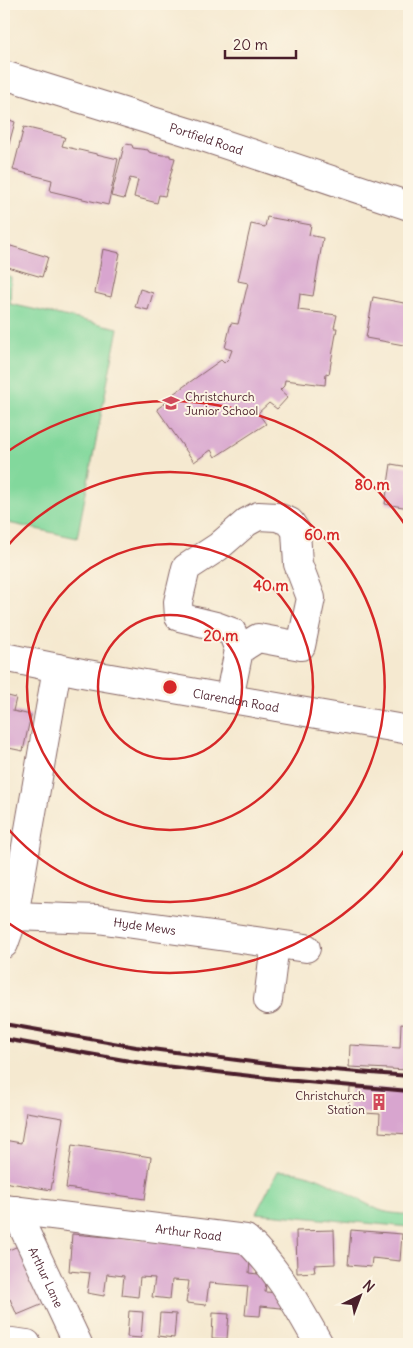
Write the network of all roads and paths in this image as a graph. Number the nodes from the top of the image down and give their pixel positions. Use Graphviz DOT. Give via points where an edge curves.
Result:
graph roads {
  1 [pos="4,75"];
  2 [pos="409,206"];
  3 [pos="239,650"];
  4 [pos="4,657"];
  5 [pos="57,668"];
  6 [pos="229,699"];
  7 [pos="409,730"];
  8 [pos="14,916"];
  9 [pos="4,944"];
  10 [pos="274,944"];
  11 [pos="306,948"];
  12 [pos="268,1000"];
  13 [pos="9,1209"];
  14 [pos="4,1341"];
  15 [pos="27,1344"];
  16 [pos="78,1344"];
  17 [pos="319,1344"];
  1 -- 2 [label="street, Portfield Road"];
  3 -- 3 [label="street" via="232,632 179,617 181,583 186,568 247,522 258,516 277,517 290,522 296,531 298,564 311,598 300,646 258,638"];
  3 -- 6 [label="street"];
  4 -- 5 [label="street, Clarendon Road"];
  5 -- 6 [label="street, Clarendon Road"];
  5 -- 8 [label="street"];
  6 -- 7 [label="street, Clarendon Road"];
  8 -- 9 [label="street"];
  8 -- 10 [label="street, Hyde Mews" via="96,919"];
  10 -- 11 [label="street, Hyde Mews"];
  10 -- 12 [label="street"];
  13 -- 16 [label="street, Arthur Lane"];
  13 -- 17 [label="street, Arthur Road" via="246,1239 264,1256 296,1302"];
  14 -- 15 [label="street"];
}
